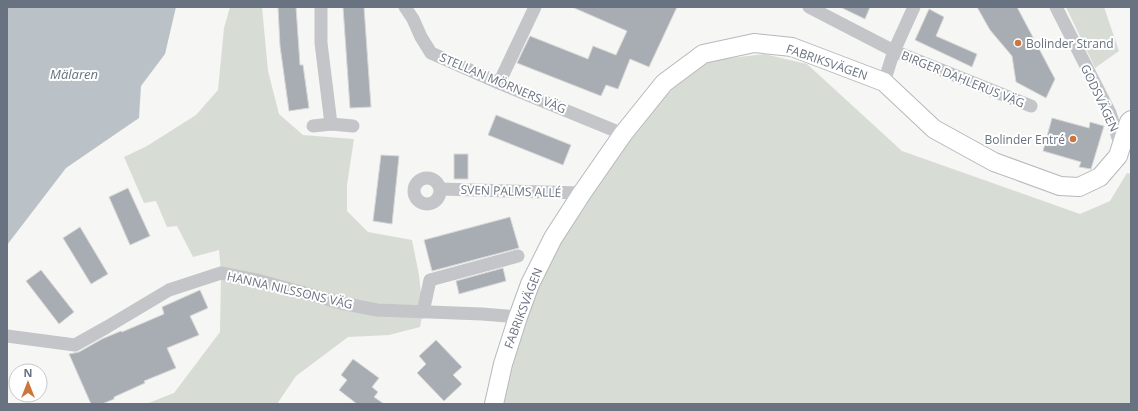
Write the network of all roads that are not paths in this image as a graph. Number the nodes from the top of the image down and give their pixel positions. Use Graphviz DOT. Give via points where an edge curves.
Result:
graph roads {
  1 [pos="321,7"];
  2 [pos="405,7"];
  3 [pos="535,7"];
  4 [pos="809,7"];
  5 [pos="914,7"];
  6 [pos="1056,7"];
  7 [pos="894,52"];
  8 [pos="884,82"];
  9 [pos="499,83"];
  10 [pos="1031,106"];
  11 [pos="1131,120"];
  12 [pos="331,124"];
  13 [pos="313,126"];
  14 [pos="353,126"];
  15 [pos="623,134"];
  16 [pos="1126,150"];
  17 [pos="440,189"];
  18 [pos="582,193"];
  19 [pos="518,256"];
  20 [pos="423,312"];
  21 [pos="518,317"];
  22 [pos="7,336"];
  23 [pos="494,404"];
  1 -- 12 [label="street" via="321,43"];
  2 -- 9 [label="street, STELLAN MÖRNERS VÄG" via="431,53"];
  3 -- 9 [label="street"];
  4 -- 7 [label="street, BIRGER DAHLERUS VÄG"];
  5 -- 7 [label="street"];
  6 -- 16 [label="street, GODSVÄGEN"];
  7 -- 8 [label="street, BIRGER DAHLERUS VÄG"];
  7 -- 10 [label="street, BIRGER DAHLERUS VÄG"];
  8 -- 15 [label="street, FABRIKSVÄGEN" via="792,47 754,43 703,54 664,83"];
  8 -- 16 [label="street, FABRIKSVÄGEN" via="934,129 994,162 1060,186 1079,187 1100,177"];
  9 -- 15 [label="street, STELLAN MÖRNERS VÄG"];
  11 -- 16 [label="street, FABRIKSVÄGEN"];
  12 -- 13 [label="street"];
  12 -- 14 [label="street"];
  15 -- 18 [label="street, FABRIKSVÄGEN"];
  17 -- 18 [label="street, SVEN PALMS ALLÉ"];
  18 -- 21 [label="street, FABRIKSVÄGEN" via="553,238 530,284"];
  19 -- 20 [label="street" via="430,280"];
  20 -- 21 [label="street, HANNA NILSSONS VÄG"];
  20 -- 22 [label="street, HANNA NILSSONS VÄG" via="377,310 220,273 169,290 75,344"];
  21 -- 23 [label="street, FABRIKSVÄGEN"];
}
